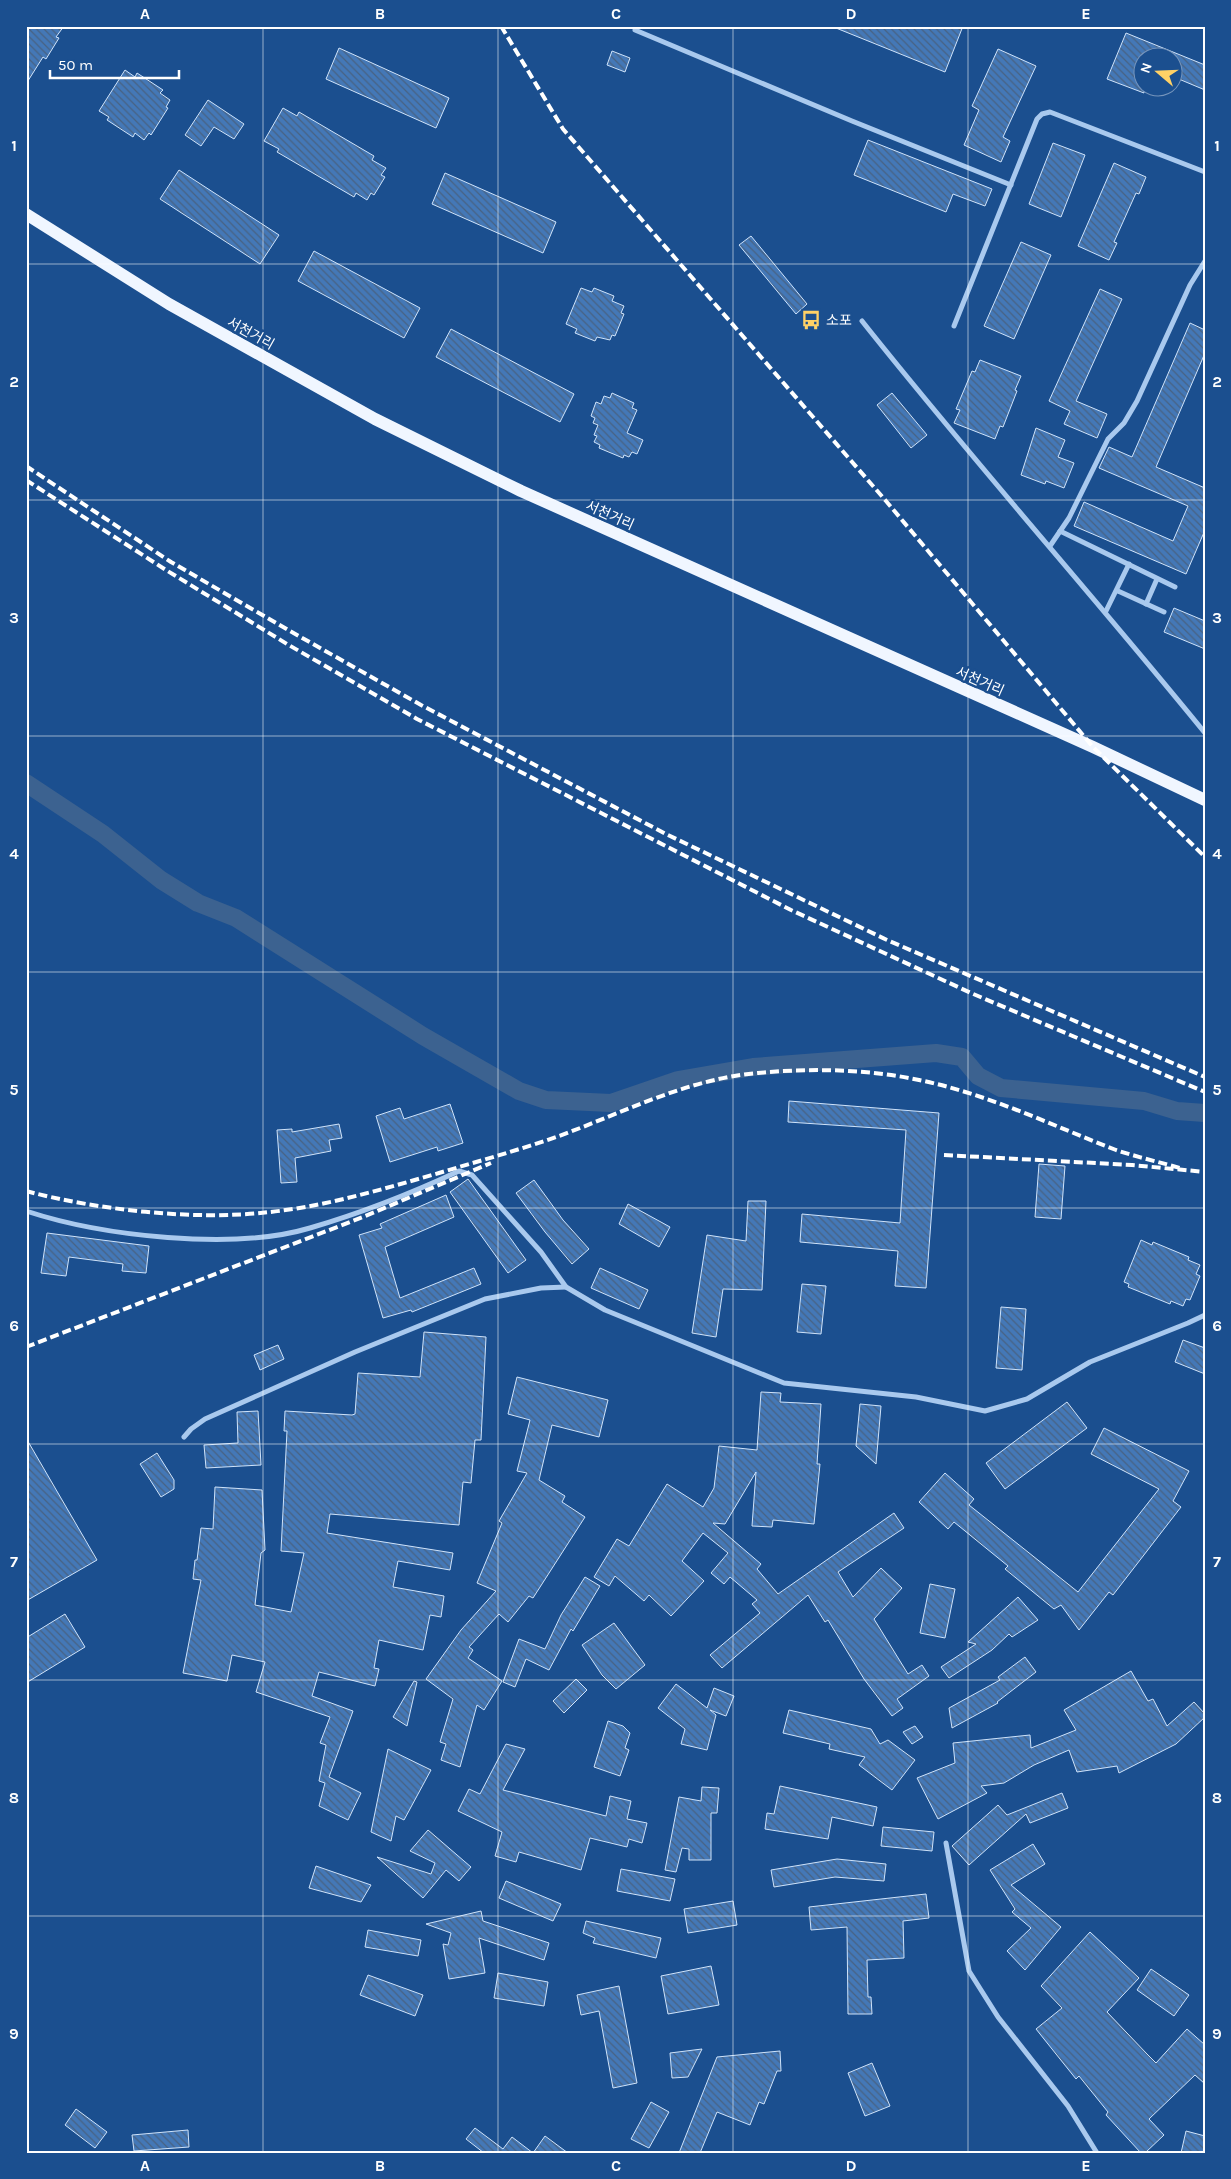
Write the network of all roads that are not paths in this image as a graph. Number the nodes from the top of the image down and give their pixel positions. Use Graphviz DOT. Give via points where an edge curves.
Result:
graph roads {
  1 [pos="635,30"];
  2 [pos="1205,172"];
  3 [pos="1011,185"];
  4 [pos="26,214"];
  5 [pos="1205,260"];
  6 [pos="862,321"];
  7 [pos="954,326"];
  8 [pos="1060,532"];
  9 [pos="1050,546"];
  10 [pos="1128,564"];
  11 [pos="1157,578"];
  12 [pos="1175,587"];
  13 [pos="1118,590"];
  14 [pos="1146,604"];
  15 [pos="1106,611"];
  16 [pos="1164,612"];
  17 [pos="1205,733"];
  18 [pos="1205,800"];
  19 [pos="26,1211"];
  20 [pos="566,1287"];
  21 [pos="1205,1315"];
  22 [pos="184,1437"];
  23 [pos="946,1843"];
  24 [pos="1097,2153"];
  1 -- 3 [label="street"];
  2 -- 3 [label="street" via="1050,112 1037,120"];
  3 -- 7 [label="street"];
  4 -- 18 [label="main road, 서천거리" via="168,304 375,419 521,491"];
  5 -- 8 [label="street" via="1137,401 1124,423 1108,439"];
  6 -- 9 [label="street"];
  8 -- 9 [label="street"];
  8 -- 10 [label="street"];
  9 -- 15 [label="street"];
  10 -- 11 [label="street"];
  10 -- 13 [label="street"];
  11 -- 12 [label="street"];
  11 -- 14 [label="street"];
  13 -- 14 [label="street"];
  13 -- 15 [label="street"];
  14 -- 16 [label="street"];
  15 -- 17 [label="street"];
  19 -- 20 [label="street" via="53,1220 126,1233 233,1240 309,1229 459,1172 472,1175 541,1252"];
  20 -- 21 [label="street" via="605,1310 784,1383 916,1398 985,1411 1027,1399 1090,1362"];
  20 -- 22 [label="street" via="541,1288 485,1299 205,1419"];
  23 -- 24 [label="street" via="969,1971 998,2017 1068,2106"];
}
